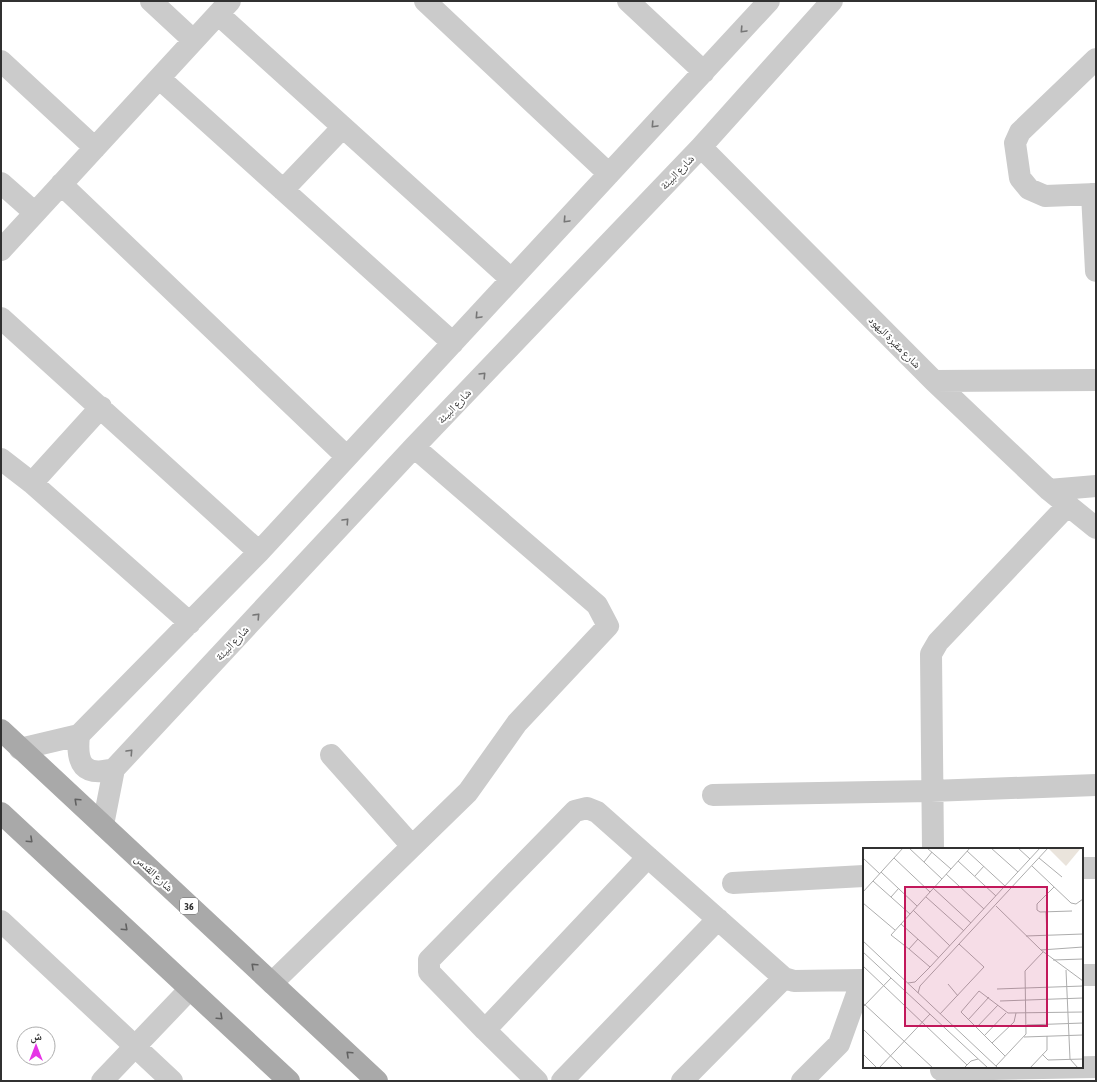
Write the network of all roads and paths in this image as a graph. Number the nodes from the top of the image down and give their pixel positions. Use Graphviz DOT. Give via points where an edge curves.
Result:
graph roads {
  1 [pos="152,1"];
  2 [pos="425,1"];
  3 [pos="628,1"];
  4 [pos="769,1"];
  5 [pos="832,1"];
  6 [pos="224,8"];
  7 [pos="193,40"];
  8 [pos="1096,58"];
  9 [pos="1,61"];
  10 [pos="704,72"];
  11 [pos="159,78"];
  12 [pos="343,127"];
  13 [pos="701,147"];
  14 [pos="95,148"];
  15 [pos="609,174"];
  16 [pos="1,183"];
  17 [pos="61,184"];
  18 [pos="283,190"];
  19 [pos="1094,194"];
  20 [pos="35,213"];
  21 [pos="1,250"];
  22 [pos="1096,271"];
  23 [pos="511,279"];
  24 [pos="1,318"];
  25 [pos="453,342"];
  26 [pos="1096,380"];
  27 [pos="934,381"];
  28 [pos="101,407"];
  29 [pos="414,447"];
  30 [pos="347,457"];
  31 [pos="1,459"];
  32 [pos="32,483"];
  33 [pos="1096,486"];
  34 [pos="1049,490"];
  35 [pos="1068,505"];
  36 [pos="1096,528"];
  37 [pos="259,552"];
  38 [pos="190,623"];
  39 [pos="1,730"];
  40 [pos="79,735"];
  41 [pos="20,749"];
  42 [pos="331,755"];
  43 [pos="114,769"];
  44 [pos="1096,785"];
  45 [pos="931,791"];
  46 [pos="713,795"];
  47 [pos="1,813"];
  48 [pos="102,825"];
  49 [pos="412,846"];
  50 [pos="933,848"];
  51 [pos="648,857"];
  52 [pos="1083,868"];
  53 [pos="1096,868"];
  54 [pos="863,876"];
  55 [pos="733,883"];
  56 [pos="718,919"];
  57 [pos="1,921"];
  58 [pos="1096,974"];
  59 [pos="1083,975"];
  60 [pos="784,978"];
  61 [pos="863,980"];
  62 [pos="272,983"];
  63 [pos="190,989"];
  64 [pos="485,1030"];
  65 [pos="135,1046"];
  66 [pos="1096,1067"];
  67 [pos="1070,1068"];
  68 [pos="1083,1068"];
  69 [pos="941,1073"];
  70 [pos="102,1081"];
  71 [pos="172,1081"];
  72 [pos="289,1081"];
  73 [pos="378,1081"];
  74 [pos="537,1081"];
  75 [pos="562,1081"];
  76 [pos="682,1081"];
  77 [pos="802,1081"];
  1 -- 7 [label="street"];
  2 -- 15 [label="street"];
  3 -- 10 [label="street"];
  4 -- 10 [label="street, one-way"];
  5 -- 13 [label="street, شارع البيئة"];
  6 -- 7 [label="street"];
  6 -- 12 [label="street"];
  7 -- 11 [label="street"];
  8 -- 19 [label="street" via="1020,132 1015,142 1020,178 1029,189 1045,196"];
  9 -- 14 [label="street"];
  10 -- 15 [label="street, one-way"];
  11 -- 14 [label="street"];
  11 -- 18 [label="street"];
  12 -- 18 [label="street"];
  12 -- 23 [label="street"];
  13 -- 27 [label="street, شارع مقبرة اليهود"];
  29 -- 13 [label="street, شارع البيئة, one-way"];
  14 -- 17 [label="street"];
  15 -- 23 [label="street, one-way"];
  16 -- 20 [label="street"];
  17 -- 20 [label="street"];
  17 -- 30 [label="street"];
  18 -- 25 [label="street"];
  19 -- 22 [label="street"];
  20 -- 21 [label="street"];
  23 -- 25 [label="street, one-way"];
  24 -- 28 [label="street"];
  25 -- 30 [label="street"];
  26 -- 27 [label="street"];
  27 -- 34 [label="street, شارع مقبرة اليهود"];
  28 -- 32 [label="street"];
  28 -- 37 [label="street"];
  43 -- 29 [label="street, شارع البيئة, one-way"];
  29 -- 49 [label="street" via="598,605 608,626 517,723 468,792"];
  30 -- 37 [label="street"];
  31 -- 32 [label="street"];
  32 -- 38 [label="street"];
  33 -- 34 [label="street"];
  34 -- 35 [label="street, شارع مقبرة اليهود"];
  35 -- 36 [label="street, شارع مقبرة اليهود"];
  35 -- 45 [label="street" via="938,642 931,654"];
  37 -- 38 [label="street"];
  38 -- 40 [label="street"];
  39 -- 41 [label="main road, شارع القدس / 36"];
  40 -- 41 [label="street"];
  40 -- 43 [label="street" via="77,753 83,766 99,773"];
  48 -- 41 [label="main road, شارع القدس / 36, one-way"];
  42 -- 49 [label="street"];
  43 -- 48 [label="street"];
  44 -- 45 [label="street"];
  45 -- 46 [label="street"];
  45 -- 50 [label="street"];
  47 -- 63 [label="main road, one-way"];
  62 -- 48 [label="main road, شارع القدس / 36, one-way"];
  49 -- 62 [label="street"];
  51 -- 56 [label="street"];
  51 -- 64 [label="street"];
  51 -- 64 [label="street" via="596,812 587,808 575,811 429,960 429,972"];
  52 -- 53 [label="street"];
  54 -- 55 [label="street"];
  56 -- 60 [label="street"];
  56 -- 75 [label="street"];
  57 -- 65 [label="street"];
  58 -- 59 [label="street"];
  60 -- 61 [label="street" via="794,981"];
  60 -- 76 [label="street"];
  61 -- 77 [label="street" via="839,1044"];
  73 -- 62 [label="main road, شارع القدس / 36, one-way"];
  63 -- 65 [label="street"];
  63 -- 72 [label="main road, one-way"];
  64 -- 74 [label="street"];
  65 -- 70 [label="street"];
  65 -- 71 [label="street"];
  66 -- 68 [label="street"];
  67 -- 69 [label="street"];
}
